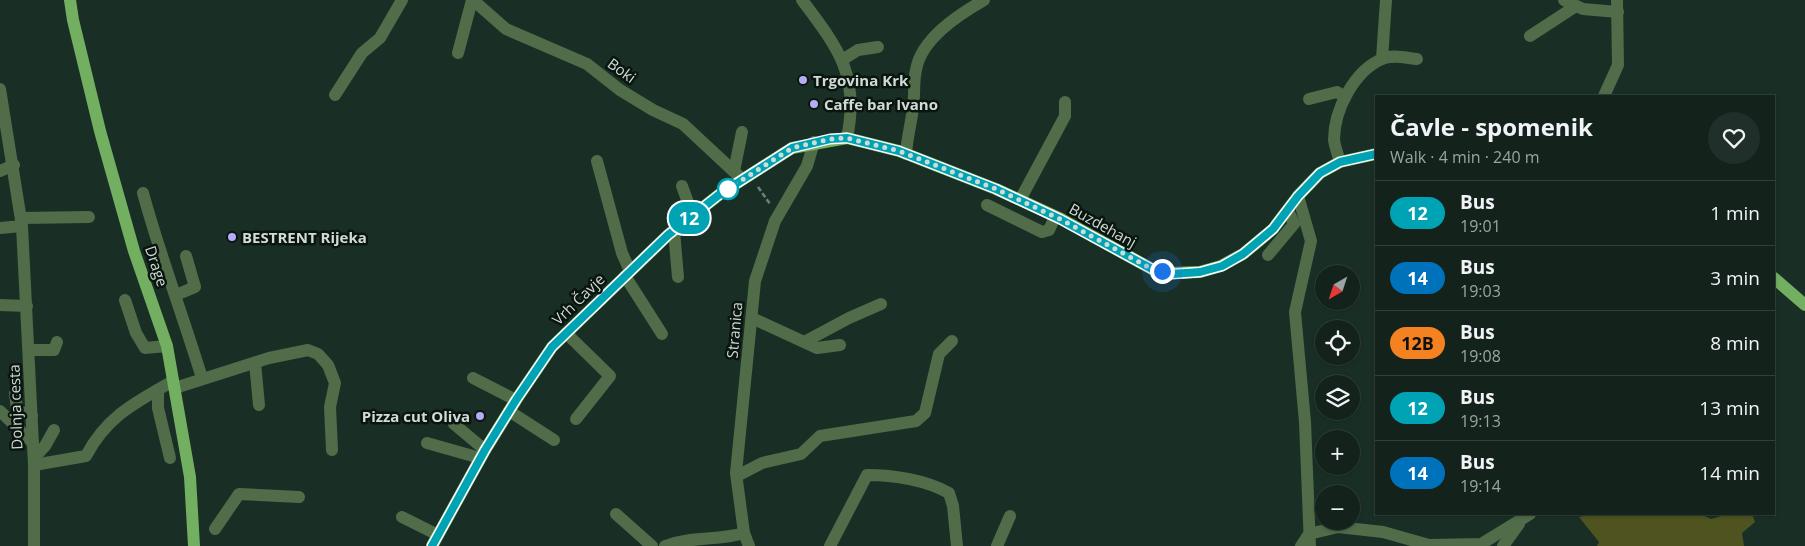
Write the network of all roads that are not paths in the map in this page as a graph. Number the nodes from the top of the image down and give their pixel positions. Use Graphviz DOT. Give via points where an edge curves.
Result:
graph roads {
  1 [pos="70,0"];
  2 [pos="402,0"];
  3 [pos="473,0"];
  4 [pos="984,0"];
  5 [pos="1386,0"];
  6 [pos="1564,0"];
  7 [pos="806,2"];
  8 [pos="1576,6"];
  9 [pos="1618,6"];
  10 [pos="1530,36"];
  11 [pos="878,47"];
  12 [pos="458,53"];
  13 [pos="1382,58"];
  14 [pos="1417,59"];
  15 [pos="842,60"];
  16 [pos="0,89"];
  17 [pos="335,95"];
  18 [pos="1604,95"];
  19 [pos="1345,97"];
  20 [pos="1309,99"];
  21 [pos="1065,102"];
  22 [pos="742,132"];
  23 [pos="847,138"];
  24 [pos="814,142"];
  25 [pos="906,154"];
  26 [pos="1375,154"];
  27 [pos="597,161"];
  28 [pos="1340,162"];
  29 [pos="14,165"];
  30 [pos="0,171"];
  31 [pos="738,175"];
  32 [pos="682,186"];
  33 [pos="142,193"];
  34 [pos="1298,196"];
  35 [pos="1020,200"];
  36 [pos="986,205"];
  37 [pos="1288,210"];
  38 [pos="693,216"];
  39 [pos="89,217"];
  40 [pos="1056,217"];
  41 [pos="22,222"];
  42 [pos="0,228"];
  43 [pos="674,231"];
  44 [pos="1268,255"];
  45 [pos="186,256"];
  46 [pos="628,273"];
  47 [pos="678,277"];
  48 [pos="1775,279"];
  49 [pos="176,295"];
  50 [pos="125,300"];
  51 [pos="880,304"];
  52 [pos="1805,304"];
  53 [pos="0,305"];
  54 [pos="27,306"];
  55 [pos="752,318"];
  56 [pos="566,333"];
  57 [pos="662,334"];
  58 [pos="806,341"];
  59 [pos="952,341"];
  60 [pos="57,342"];
  61 [pos="840,345"];
  62 [pos="167,346"];
  63 [pos="29,350"];
  64 [pos="255,363"];
  65 [pos="202,378"];
  66 [pos="473,378"];
  67 [pos="174,385"];
  68 [pos="158,390"];
  69 [pos="16,393"];
  70 [pos="516,400"];
  71 [pos="259,405"];
  72 [pos="0,411"];
  73 [pos="509,411"];
  74 [pos="32,416"];
  75 [pos="576,419"];
  76 [pos="454,424"];
  77 [pos="54,430"];
  78 [pos="554,440"];
  79 [pos="427,442"];
  80 [pos="33,443"];
  81 [pos="332,450"];
  82 [pos="483,454"];
  83 [pos="170,458"];
  84 [pos="34,461"];
  85 [pos="736,476"];
  86 [pos="299,496"];
  87 [pos="616,514"];
  88 [pos="1010,516"];
  89 [pos="1527,516"];
  90 [pos="402,517"];
  91 [pos="215,529"];
  92 [pos="744,533"];
  93 [pos="1310,540"];
  94 [pos="435,541"];
  95 [pos="34,546"];
  96 [pos="194,546"];
  97 [pos="652,546"];
  98 [pos="665,546"];
  99 [pos="749,546"];
  100 [pos="830,546"];
  101 [pos="957,546"];
  102 [pos="997,546"];
  103 [pos="1301,546"];
  104 [pos="1503,546"];
  1 -- 62 [label="main road, Drage" via="100,131 134,251"];
  2 -- 17 [label="street" via="380,38 362,54"];
  3 -- 12 [label="street"];
  3 -- 31 [label="street, Boki" via="506,29 587,64 645,105 683,124"];
  4 -- 25 [label="street" via="941,29 920,56"];
  5 -- 13 [label="street"];
  6 -- 8 [label="street"];
  7 -- 15 [label="street"];
  8 -- 9 [label="street"];
  8 -- 10 [label="street"];
  9 -- 18 [label="street" via="1618,66"];
  11 -- 15 [label="street" via="858,50"];
  13 -- 14 [label="street"];
  13 -- 19 [label="street" via="1361,72"];
  15 -- 23 [label="street" via="852,98"];
  16 -- 29 [label="street, Dolnja cesta"];
  19 -- 20 [label="street" via="1336,92"];
  19 -- 28 [label="street" via="1334,140"];
  21 -- 35 [label="street" via="1065,116"];
  22 -- 31 [label="street"];
  23 -- 24 [label="main road, Buzdehanj"];
  23 -- 25 [label="main road, Buzdehanj"];
  24 -- 31 [label="main road, Vrh Čavje" via="792,148"];
  24 -- 55 [label="street, Stranica" via="807,166 776,221 755,281"];
  25 -- 35 [label="main road, Buzdehanj"];
  26 -- 28 [label="main road, Buzdehanj"];
  27 -- 46 [label="street"];
  28 -- 34 [label="main road, Buzdehanj" via="1320,173"];
  29 -- 30 [label="street"];
  29 -- 41 [label="street, Dolnja cesta"];
  31 -- 38 [label="main road, Vrh Čavje"];
  32 -- 38 [label="street"];
  33 -- 49 [label="street"];
  34 -- 37 [label="main road, Buzdehanj"];
  34 -- 93 [label="street" via="1311,241 1295,312 1305,422"];
  35 -- 40 [label="main road, Buzdehanj"];
  36 -- 40 [label="street" via="1042,232 1048,230"];
  37 -- 40 [label="main road, Buzdehanj" via="1273,229 1229,262 1200,272 1172,274 1152,269"];
  37 -- 44 [label="street" via="1294,224"];
  38 -- 43 [label="main road, Vrh Čavje"];
  39 -- 41 [label="street"];
  41 -- 42 [label="street"];
  41 -- 54 [label="street, Dolnja cesta"];
  43 -- 46 [label="main road, Vrh Čavje"];
  43 -- 47 [label="street"];
  45 -- 49 [label="street" via="195,287"];
  46 -- 56 [label="main road, Vrh Čavje"];
  46 -- 57 [label="street"];
  48 -- 52 [label="main road"];
  49 -- 65 [label="street"];
  50 -- 62 [label="street" via="136,333 145,348"];
  51 -- 58 [label="street"];
  53 -- 54 [label="street"];
  54 -- 63 [label="street, Dolnja cesta"];
  55 -- 58 [label="street"];
  55 -- 85 [label="street, Stranica"];
  56 -- 70 [label="main road, Vrh Čavje"];
  56 -- 75 [label="street" via="610,376"];
  58 -- 61 [label="street" via="817,348"];
  59 -- 85 [label="street" via="939,354 925,413 916,422 820,436 801,454 762,463"];
  60 -- 63 [label="street" via="54,350"];
  62 -- 67 [label="main road, Drage"];
  63 -- 74 [label="street, Dolnja cesta"];
  64 -- 65 [label="street"];
  64 -- 71 [label="street"];
  64 -- 81 [label="street" via="308,350 318,354 328,365 335,382 330,407"];
  65 -- 67 [label="street"];
  66 -- 70 [label="street"];
  67 -- 68 [label="street"];
  67 -- 96 [label="main road, Drage" via="190,477"];
  68 -- 83 [label="street" via="158,408"];
  68 -- 84 [label="street" via="115,416 86,456"];
  69 -- 74 [label="street" via="17,410"];
  70 -- 73 [label="main road, Vrh Čavje"];
  72 -- 80 [label="street"];
  73 -- 78 [label="street"];
  73 -- 82 [label="main road, Vrh Čavje"];
  74 -- 80 [label="street, Dolnja cesta"];
  76 -- 82 [label="street"];
  77 -- 84 [label="street"];
  79 -- 82 [label="street"];
  80 -- 84 [label="street, Dolnja cesta"];
  82 -- 94 [label="main road, Vrh Čavje"];
  84 -- 95 [label="street, Dolnja cesta"];
  85 -- 92 [label="street, Stranica"];
  86 -- 91 [label="street" via="239,494"];
  87 -- 97 [label="street"];
  88 -- 102 [label="street"];
  89 -- 93 [label="street" via="1481,544 1429,545 1383,532 1338,527"];
  89 -- 104 [label="street"];
  90 -- 94 [label="street"];
  92 -- 98 [label="street" via="731,537 681,540"];
  92 -- 99 [label="street, Stranica"];
  93 -- 103 [label="street"];
  100 -- 101 [label="street" via="867,474 939,487 949,493"];
}
